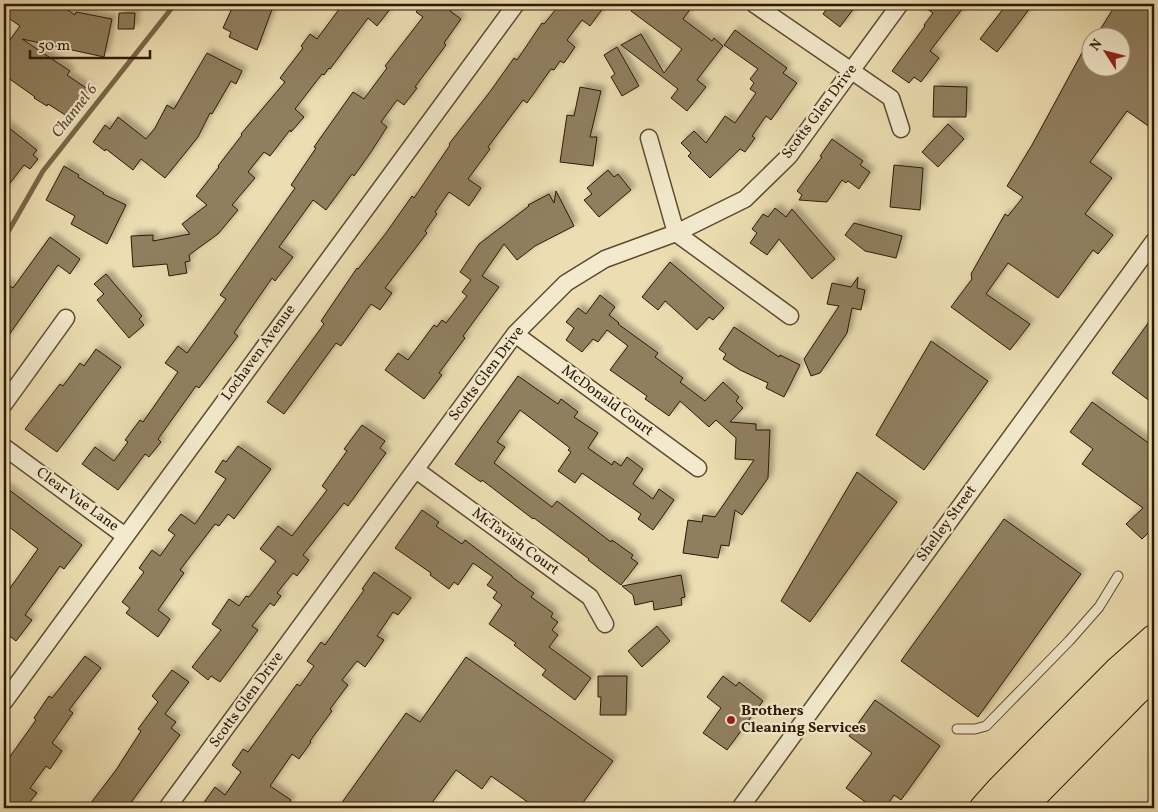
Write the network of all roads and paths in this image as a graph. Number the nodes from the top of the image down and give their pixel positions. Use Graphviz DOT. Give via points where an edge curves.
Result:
graph roads {
  1 [pos="284,4"];
  2 [pos="516,4"];
  3 [pos="754,4"];
  4 [pos="900,4"];
  5 [pos="301,9"];
  6 [pos="850,71"];
  7 [pos="901,129"];
  8 [pos="649,138"];
  9 [pos="676,233"];
  10 [pos="1154,241"];
  11 [pos="790,316"];
  12 [pos="66,318"];
  13 [pos="515,334"];
  14 [pos="4,404"];
  15 [pos="4,447"];
  16 [pos="698,468"];
  17 [pos="416,470"];
  18 [pos="125,536"];
  19 [pos="1118,576"];
  20 [pos="606,624"];
  21 [pos="1154,640"];
  22 [pos="1154,675"];
  23 [pos="4,702"];
  24 [pos="957,729"];
  25 [pos="167,808"];
  26 [pos="740,808"];
  27 [pos="984,808"];
  28 [pos="1021,808"];
  1 -- 5 [label="path"];
  2 -- 18 [label="street, Lochaven Avenue"];
  3 -- 6 [label="street"];
  4 -- 6 [label="street, Scotts Glen Drive"];
  6 -- 7 [label="street" via="891,98"];
  6 -- 9 [label="street, Scotts Glen Drive" via="789,156 745,199"];
  8 -- 9 [label="street"];
  9 -- 11 [label="street"];
  9 -- 13 [label="street, Scotts Glen Drive" via="605,259 566,283"];
  10 -- 26 [label="street, Shelley Street"];
  12 -- 14 [label="street"];
  13 -- 16 [label="street, McDonald Court"];
  13 -- 17 [label="street, Scotts Glen Drive"];
  15 -- 18 [label="street, Clear Vue Lane"];
  17 -- 20 [label="street, McTavish Court" via="590,597"];
  17 -- 25 [label="street, Scotts Glen Drive"];
  18 -- 23 [label="street, Lochaven Avenue"];
  19 -- 24 [label="lane" via="1100,607 986,726"];
  21 -- 27 [label="highway"];
  22 -- 28 [label="highway"];
}
